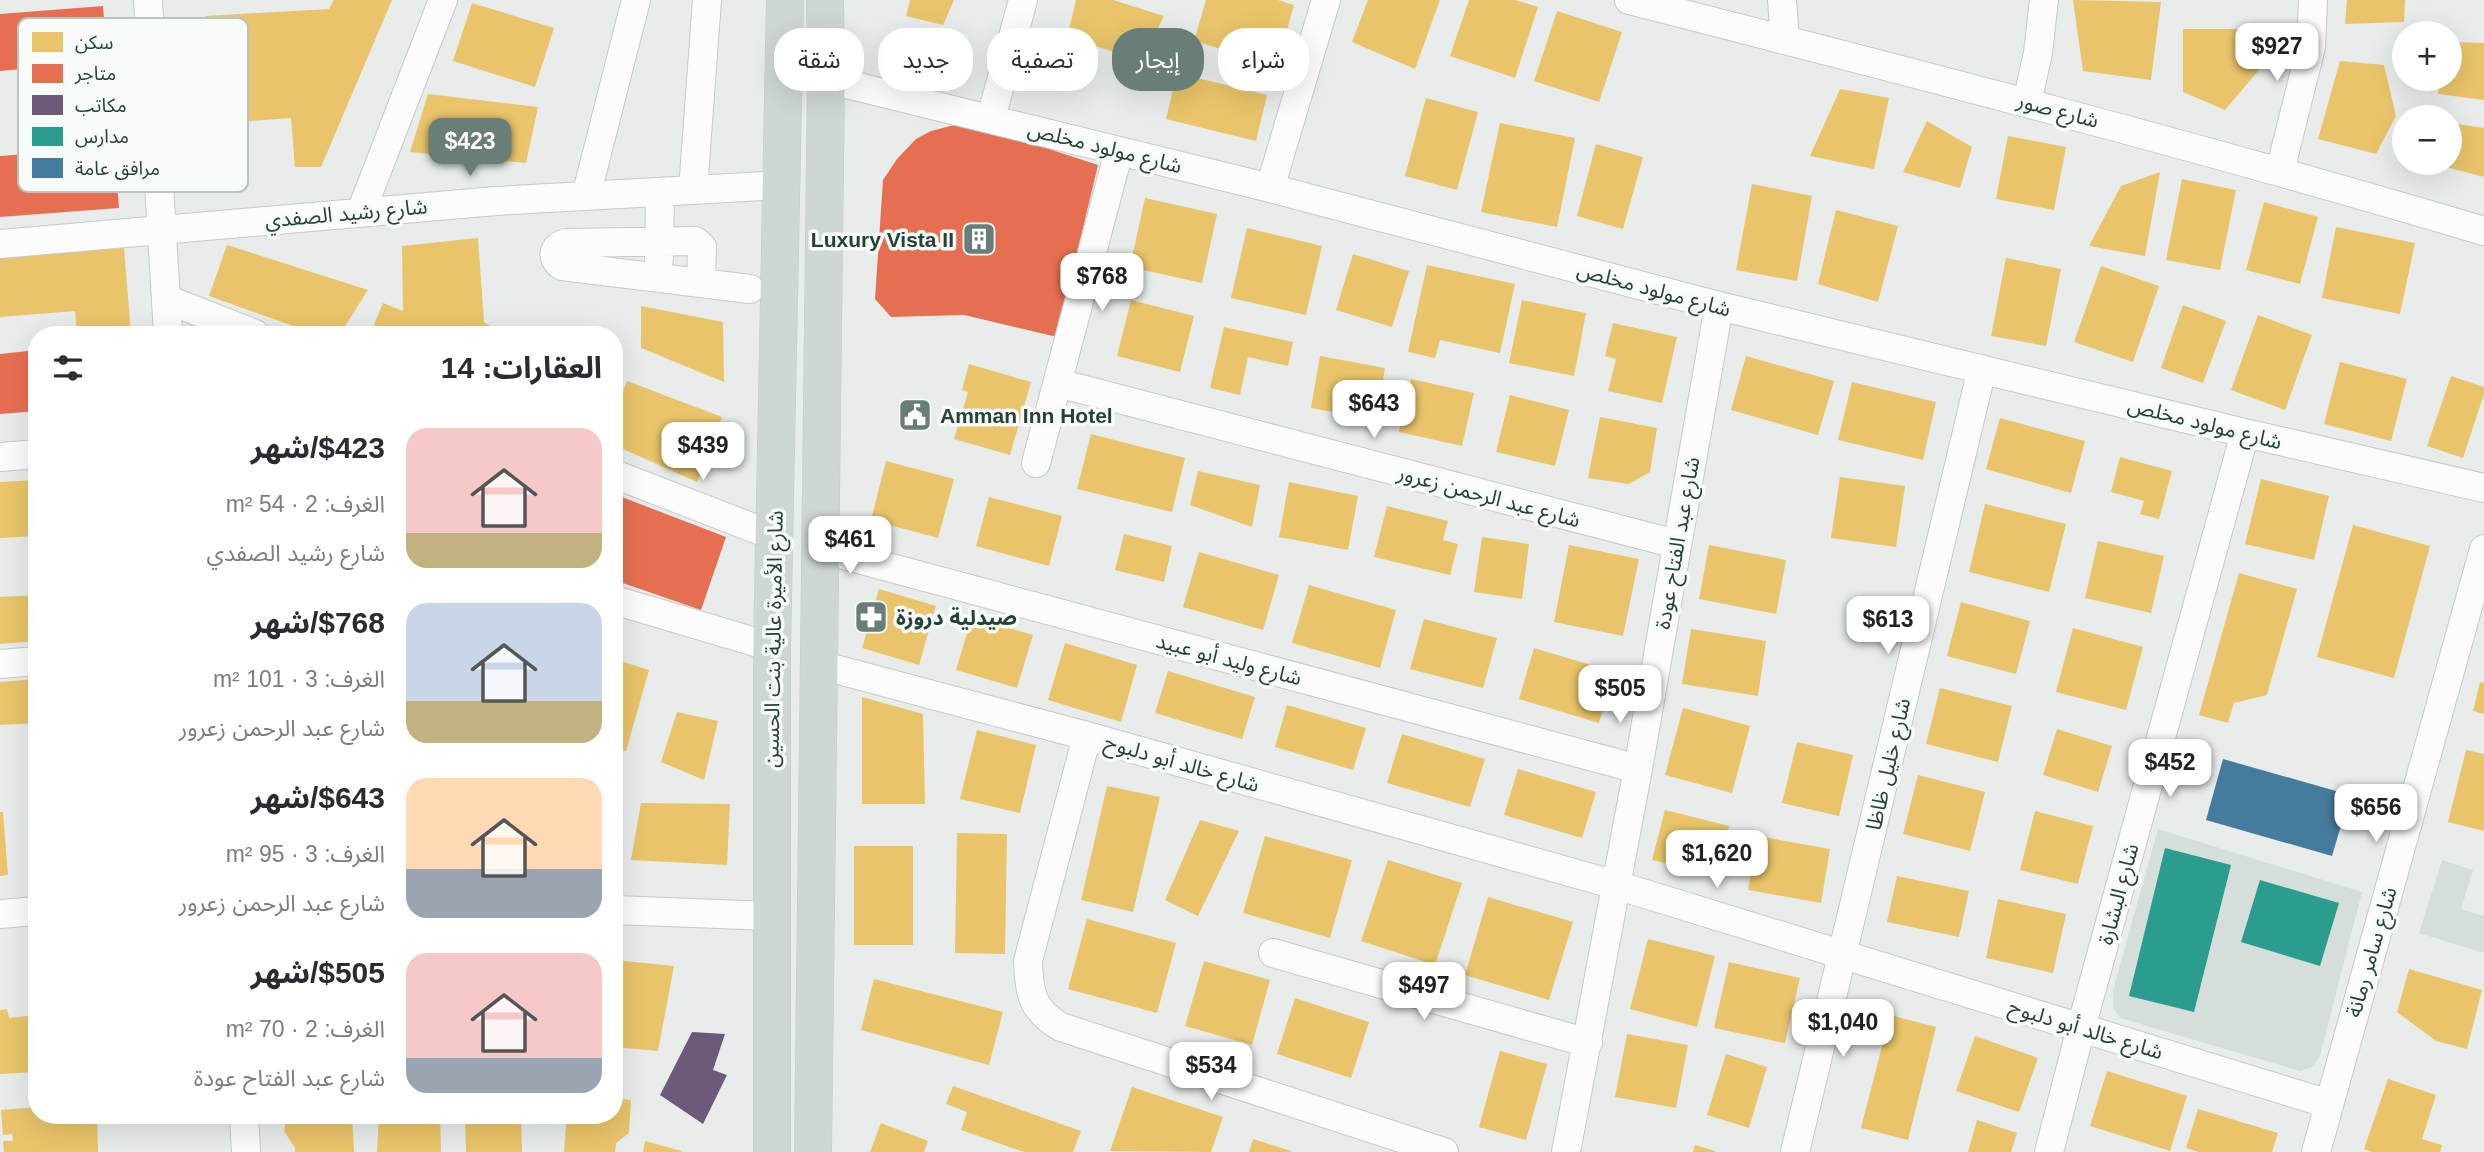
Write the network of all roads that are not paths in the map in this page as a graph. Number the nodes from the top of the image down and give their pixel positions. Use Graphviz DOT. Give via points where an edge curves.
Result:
graph roads {
  1 [pos="148,0"];
  2 [pos="443,0"];
  3 [pos="636,0"];
  4 [pos="707,0"];
  5 [pos="785,0"];
  6 [pos="825,0"];
  7 [pos="1023,0"];
  8 [pos="1326,0"];
  9 [pos="1629,0"];
  10 [pos="1782,0"];
  11 [pos="2044,0"];
  12 [pos="2313,0"];
  13 [pos="149,18"];
  14 [pos="825,28"];
  15 [pos="1785,40"];
  16 [pos="864,88"];
  17 [pos="826,91"];
  18 [pos="2027,102"];
  19 [pos="991,118"];
  20 [pos="1119,151"];
  21 [pos="2280,170"];
  22 [pos="782,185"];
  23 [pos="1270,188"];
  24 [pos="693,190"];
  25 [pos="160,192"];
  26 [pos="660,192"];
  27 [pos="586,196"];
  28 [pos="361,212"];
  29 [pos="162,229"];
  30 [pos="2484,231"];
  31 [pos="659,242"];
  32 [pos="0,244"];
  33 [pos="659,278"];
  34 [pos="701,283"];
  35 [pos="750,289"];
  36 [pos="166,299"];
  37 [pos="1719,306"];
  38 [pos="168,326"];
  39 [pos="235,326"];
  40 [pos="1982,369"];
  41 [pos="1058,383"];
  42 [pos="2245,433"];
  43 [pos="28,455"];
  44 [pos="0,457"];
  45 [pos="1036,463"];
  46 [pos="623,477"];
  47 [pos="2484,488"];
  48 [pos="774,536"];
  49 [pos="1676,544"];
  50 [pos="821,549"];
  51 [pos="2484,549"];
  52 [pos="623,603"];
  53 [pos="772,647"];
  54 [pos="28,662"];
  55 [pos="0,664"];
  56 [pos="820,664"];
  57 [pos="1087,736"];
  58 [pos="1638,769"];
  59 [pos="1616,885"];
  60 [pos="623,910"];
  61 [pos="28,912"];
  62 [pos="0,914"];
  63 [pos="772,916"];
  64 [pos="1273,953"];
  65 [pos="1842,954"];
  66 [pos="2081,1028"];
  67 [pos="1588,1044"];
  68 [pos="2329,1104"];
  69 [pos="244,1124"];
  70 [pos="246,1152"];
  71 [pos="772,1152"];
  72 [pos="813,1152"];
  73 [pos="1444,1152"];
  74 [pos="1566,1152"];
  75 [pos="1795,1152"];
  76 [pos="2049,1152"];
  77 [pos="2316,1152"];
  1 -- 13 [label="street"];
  2 -- 28 [label="street"];
  3 -- 27 [label="street"];
  4 -- 24 [label="street"];
  5 -- 22 [label="main road, شارع الأميرة عالية بنت الحسين"];
  6 -- 14 [label="main road"];
  7 -- 19 [label="street"];
  8 -- 23 [label="street"];
  9 -- 15 [label="street, شارع صور"];
  10 -- 15 [label="street"];
  11 -- 18 [label="street"];
  12 -- 21 [label="street" via="2311,47"];
  15 -- 18 [label="street, شارع صور"];
  16 -- 19 [label="street, شارع مولود مخلص"];
  17 -- 50 [label="main road"];
  18 -- 21 [label="street, شارع صور"];
  19 -- 20 [label="street, شارع مولود مخلص"];
  20 -- 23 [label="street, شارع مولود مخلص"];
  20 -- 41 [label="street"];
  21 -- 30 [label="street, شارع صور"];
  22 -- 24 [label="street, شارع رشيد الصفدي"];
  22 -- 48 [label="main road, شارع الأميرة عالية بنت الحسين"];
  23 -- 37 [label="street, شارع مولود مخلص"];
  24 -- 26 [label="street, شارع رشيد الصفدي"];
  25 -- 29 [label="street"];
  26 -- 27 [label="street, شارع رشيد الصفدي"];
  26 -- 31 [label="street"];
  27 -- 28 [label="street, شارع رشيد الصفدي"];
  28 -- 29 [label="street, شارع رشيد الصفدي"];
  29 -- 32 [label="street, شارع رشيد الصفدي"];
  29 -- 36 [label="street"];
  31 -- 33 [label="street"];
  31 -- 33 [label="street" via="566,243 554,252 562,266"];
  31 -- 34 [label="street" via="700,244"];
  33 -- 34 [label="street"];
  34 -- 35 [label="street"];
  36 -- 38 [label="street"];
  36 -- 39 [label="street"];
  37 -- 40 [label="street, شارع مولود مخلص"];
  37 -- 49 [label="street, شارع عبد الفتاح عودة"];
  40 -- 42 [label="street, شارع مولود مخلص"];
  40 -- 65 [label="street, شارع خليل ظاظا"];
  41 -- 45 [label="street"];
  41 -- 49 [label="street, شارع عبد الرحمن زعرور"];
  42 -- 47 [label="street, شارع مولود مخلص"];
  42 -- 66 [label="street, شارع البشارة"];
  43 -- 44 [label="street"];
  46 -- 48 [label="street"];
  48 -- 53 [label="main road, شارع الأميرة عالية بنت الحسين"];
  49 -- 58 [label="street, شارع عبد الفتاح عودة"];
  50 -- 56 [label="main road"];
  50 -- 58 [label="street, شارع وليد أبو عبيد"];
  51 -- 68 [label="street, شارع سامر رمانة"];
  52 -- 53 [label="street"];
  53 -- 63 [label="main road, شارع الأميرة عالية بنت الحسين"];
  54 -- 55 [label="street"];
  56 -- 57 [label="street"];
  56 -- 72 [label="main road"];
  57 -- 59 [label="street, شارع خالد أبو دلبوح"];
  57 -- 73 [label="street, شارع خالد أبو دلبوح" via="1028,961 1028,989 1044,1017 1061,1027"];
  58 -- 59 [label="street, شارع عبد الفتاح عودة"];
  59 -- 65 [label="street, شارع خالد أبو دلبوح"];
  59 -- 67 [label="street, شارع عبد الفتاح عودة"];
  60 -- 63 [label="street"];
  61 -- 62 [label="street"];
  63 -- 71 [label="main road, شارع الأميرة عالية بنت الحسين"];
  64 -- 67 [label="street"];
  65 -- 66 [label="street, شارع خالد أبو دلبوح"];
  65 -- 75 [label="street"];
  66 -- 68 [label="street, شارع خالد أبو دلبوح"];
  66 -- 76 [label="street, شارع البشارة"];
  67 -- 74 [label="street, شارع عبد الفتاح عودة"];
  68 -- 77 [label="street, شارع سامر رمانة"];
  69 -- 70 [label="street"];
}
